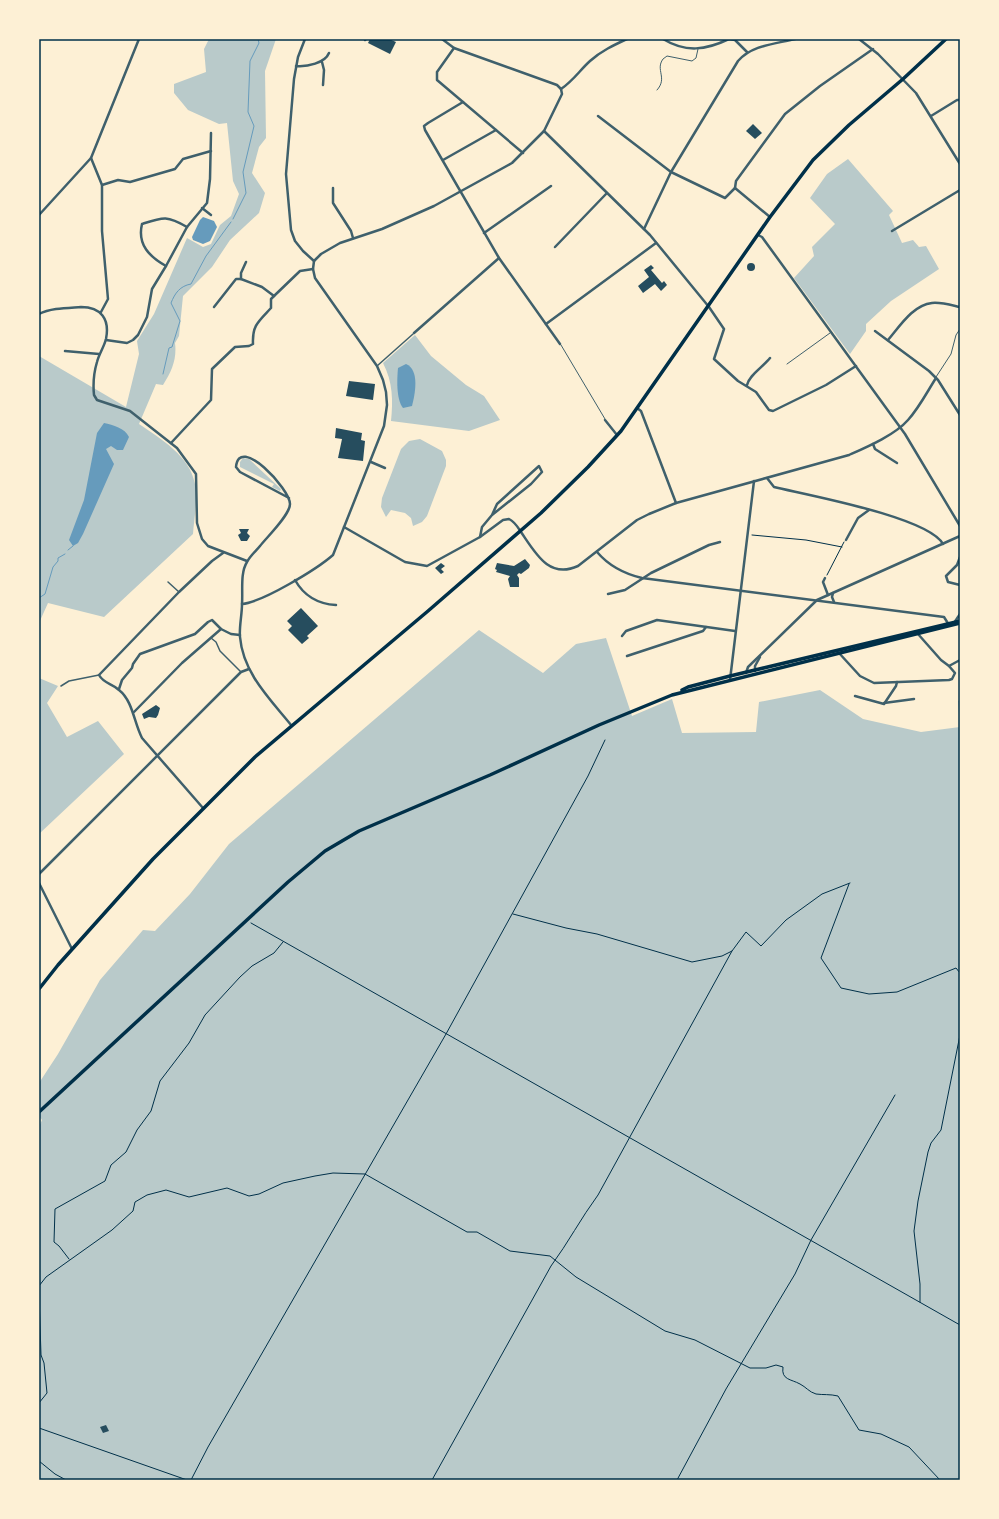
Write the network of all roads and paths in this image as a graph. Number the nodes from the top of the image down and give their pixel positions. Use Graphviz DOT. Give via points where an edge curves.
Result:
graph roads {
  1 [pos="139,39"];
  2 [pos="305,39"];
  3 [pos="627,39"];
  4 [pos="663,39"];
  5 [pos="729,39"];
  6 [pos="795,39"];
  7 [pos="859,39"];
  8 [pos="946,39"];
  9 [pos="444,40"];
  10 [pos="454,48"];
  11 [pos="698,49"];
  12 [pos="873,49"];
  13 [pos="329,52"];
  14 [pos="747,52"];
  15 [pos="322,62"];
  16 [pos="296,66"];
  17 [pos="903,79"];
  18 [pos="323,85"];
  19 [pos="562,89"];
  20 [pos="657,90"];
  21 [pos="960,100"];
  22 [pos="463,102"];
  23 [pos="598,116"];
  24 [pos="931,116"];
  25 [pos="496,130"];
  26 [pos="544,131"];
  27 [pos="211,133"];
  28 [pos="210,151"];
  29 [pos="523,153"];
  30 [pos="91,158"];
  31 [pos="443,160"];
  32 [pos="960,164"];
  33 [pos="670,172"];
  34 [pos="102,185"];
  35 [pos="551,186"];
  36 [pos="333,188"];
  37 [pos="735,188"];
  38 [pos="960,190"];
  39 [pos="460,192"];
  40 [pos="606,194"];
  41 [pos="202,208"];
  42 [pos="39,215"];
  43 [pos="211,215"];
  44 [pos="770,217"];
  45 [pos="187,227"];
  46 [pos="644,228"];
  47 [pos="892,230"];
  48 [pos="484,233"];
  49 [pos="758,235"];
  50 [pos="354,238"];
  51 [pos="656,243"];
  52 [pos="554,247"];
  53 [pos="499,258"];
  54 [pos="314,261"];
  55 [pos="246,262"];
  56 [pos="166,266"];
  57 [pos="313,269"];
  58 [pos="241,279"];
  59 [pos="274,296"];
  60 [pos="214,307"];
  61 [pos="709,307"];
  62 [pos="960,307"];
  63 [pos="101,312"];
  64 [pos="39,314"];
  65 [pos="546,324"];
  66 [pos="960,329"];
  67 [pos="875,331"];
  68 [pos="831,332"];
  69 [pos="414,334"];
  70 [pos="106,340"];
  71 [pos="888,340"];
  72 [pos="560,344"];
  73 [pos="65,351"];
  74 [pos="99,354"];
  75 [pos="770,358"];
  76 [pos="787,364"];
  77 [pos="377,366"];
  78 [pos="856,366"];
  79 [pos="936,378"];
  80 [pos="747,386"];
  81 [pos="637,408"];
  82 [pos="960,415"];
  83 [pos="605,420"];
  84 [pos="899,428"];
  85 [pos="617,435"];
  86 [pos="171,443"];
  87 [pos="873,444"];
  88 [pos="370,462"];
  89 [pos="897,463"];
  90 [pos="385,468"];
  91 [pos="767,478"];
  92 [pos="754,481"];
  93 [pos="289,498"];
  94 [pos="676,503"];
  95 [pos="869,510"];
  96 [pos="492,515"];
  97 [pos="960,526"];
  98 [pos="344,527"];
  99 [pos="520,531"];
  100 [pos="747,534"];
  101 [pos="960,536"];
  102 [pos="480,537"];
  103 [pos="846,540"];
  104 [pos="720,542"];
  105 [pos="943,544"];
  106 [pos="842,547"];
  107 [pos="597,552"];
  108 [pos="223,553"];
  109 [pos="960,557"];
  110 [pos="247,561"];
  111 [pos="642,578"];
  112 [pos="825,578"];
  113 [pos="295,580"];
  114 [pos="168,582"];
  115 [pos="960,585"];
  116 [pos="740,590"];
  117 [pos="179,592"];
  118 [pos="833,593"];
  119 [pos="608,594"];
  120 [pos="828,595"];
  121 [pos="817,600"];
  122 [pos="834,602"];
  123 [pos="242,604"];
  124 [pos="336,605"];
  125 [pos="960,614"];
  126 [pos="960,622"];
  127 [pos="951,624"];
  128 [pos="706,627"];
  129 [pos="221,630"];
  130 [pos="735,631"];
  131 [pos="918,632"];
  132 [pos="240,635"];
  133 [pos="622,636"];
  134 [pos="211,638"];
  135 [pos="838,652"];
  136 [pos="627,656"];
  137 [pos="760,656"];
  138 [pos="960,660"];
  139 [pos="949,666"];
  140 [pos="249,669"];
  141 [pos="241,672"];
  142 [pos="755,672"];
  143 [pos="746,674"];
  144 [pos="99,675"];
  145 [pos="730,678"];
  146 [pos="897,682"];
  147 [pos="61,686"];
  148 [pos="119,689"];
  149 [pos="855,696"];
  150 [pos="914,699"];
  151 [pos="884,704"];
  152 [pos="134,712"];
  153 [pos="291,725"];
  154 [pos="606,740"];
  155 [pos="158,756"];
  156 [pos="203,808"];
  157 [pos="39,874"];
  158 [pos="39,883"];
  159 [pos="513,914"];
  160 [pos="247,920"];
  161 [pos="283,942"];
  162 [pos="72,949"];
  163 [pos="732,951"];
  164 [pos="960,973"];
  165 [pos="39,989"];
  166 [pos="446,1034"];
  167 [pos="960,1035"];
  168 [pos="895,1095"];
  169 [pos="39,1112"];
  170 [pos="629,1137"];
  171 [pos="365,1174"];
  172 [pos="812,1240"];
  173 [pos="69,1260"];
  174 [pos="556,1260"];
  175 [pos="39,1286"];
  176 [pos="39,1296"];
  177 [pos="920,1302"];
  178 [pos="960,1325"];
  179 [pos="740,1364"];
  180 [pos="39,1403"];
  181 [pos="39,1428"];
  182 [pos="39,1461"];
  183 [pos="66,1480"];
  184 [pos="187,1480"];
  185 [pos="191,1480"];
  186 [pos="432,1480"];
  187 [pos="677,1480"];
  188 [pos="940,1480"];
  1 -- 30 [label="street"];
  2 -- 16 [label="street"];
  3 -- 19 [label="street" via="608,47 590,60 570,84"];
  4 -- 11 [label="street" via="682,48"];
  5 -- 11 [label="street"];
  5 -- 14 [label="street" via="735,40"];
  6 -- 14 [label="street"];
  7 -- 12 [label="street"];
  8 -- 17 [label="main road"];
  9 -- 10 [label="street"];
  10 -- 19 [label="street"];
  10 -- 22 [label="street" via="436,76 437,80"];
  11 -- 20 [label="lane" via="696,58 692,61 667,56 663,58 660,69 663,80"];
  12 -- 17 [label="street"];
  12 -- 37 [label="street" via="785,114 736,181"];
  13 -- 15 [label="street"];
  14 -- 33 [label="street" via="738,61"];
  15 -- 16 [label="street" via="303,67"];
  15 -- 18 [label="street"];
  16 -- 54 [label="street" via="286,162 290,230 295,241"];
  17 -- 24 [label="street"];
  17 -- 44 [label="main road" via="820,151"];
  19 -- 26 [label="street"];
  21 -- 24 [label="street"];
  22 -- 25 [label="street"];
  22 -- 31 [label="street" via="424,126"];
  23 -- 33 [label="street"];
  24 -- 32 [label="street"];
  25 -- 29 [label="street"];
  25 -- 31 [label="street"];
  26 -- 29 [label="street"];
  26 -- 40 [label="street"];
  27 -- 28 [label="street"];
  28 -- 34 [label="street" via="183,159 175,169 130,182 118,180"];
  28 -- 41 [label="street" via="209,197"];
  29 -- 39 [label="street" via="512,163"];
  30 -- 34 [label="street"];
  30 -- 42 [label="street"];
  31 -- 39 [label="street"];
  33 -- 37 [label="street" via="725,198"];
  33 -- 46 [label="street"];
  34 -- 63 [label="street" via="102,231 108,299"];
  35 -- 48 [label="street"];
  36 -- 50 [label="street" via="333,203"];
  37 -- 44 [label="street"];
  38 -- 47 [label="street"];
  39 -- 48 [label="street"];
  39 -- 50 [label="street" via="395,223"];
  40 -- 46 [label="street"];
  40 -- 52 [label="street"];
  41 -- 43 [label="street"];
  41 -- 45 [label="street"];
  44 -- 49 [label="main road"];
  45 -- 56 [label="street"];
  45 -- 56 [label="street" via="171,218 142,224 140,230 145,248 152,258"];
  46 -- 51 [label="street"];
  48 -- 53 [label="street"];
  49 -- 61 [label="main road"];
  49 -- 68 [label="street"];
  50 -- 54 [label="street" via="320,254"];
  51 -- 61 [label="street"];
  51 -- 65 [label="street"];
  53 -- 65 [label="street"];
  53 -- 69 [label="street"];
  54 -- 57 [label="street"];
  55 -- 58 [label="street" via="240,273"];
  56 -- 70 [label="street" via="152,289 148,317 138,335 127,343"];
  57 -- 59 [label="street" via="300,271"];
  57 -- 77 [label="street" via="315,278"];
  58 -- 59 [label="street" via="262,287"];
  58 -- 60 [label="street" via="230,285"];
  59 -- 86 [label="street" via="271,299 271,308 254,327 253,344 235,347 212,369 211,400"];
  61 -- 80 [label="street" via="724,329 714,359 726,372"];
  61 -- 81 [label="main road"];
  62 -- 71 [label="street" via="937,303 923,305 907,318"];
  63 -- 64 [label="street" via="82,307 48,310"];
  63 -- 70 [label="street" via="106,325"];
  65 -- 72 [label="street"];
  66 -- 79 [label="lane" via="952,354"];
  67 -- 71 [label="street"];
  68 -- 76 [label="lane"];
  68 -- 78 [label="street"];
  69 -- 77 [label="street"];
  70 -- 74 [label="street"];
  71 -- 79 [label="street"];
  72 -- 83 [label="lane"];
  73 -- 74 [label="street"];
  74 -- 86 [label="street" via="93,388 97,400 130,411"];
  75 -- 80 [label="street" via="749,378"];
  77 -- 88 [label="street" via="384,380 387,405 384,426"];
  78 -- 80 [label="street" via="826,385 773,411 769,410 756,392"];
  78 -- 84 [label="street"];
  79 -- 82 [label="street"];
  79 -- 84 [label="street" via="908,420"];
  81 -- 85 [label="main road"];
  81 -- 94 [label="street" via="641,411"];
  83 -- 85 [label="street"];
  84 -- 87 [label="street"];
  84 -- 97 [label="street"];
  85 -- 99 [label="main road" via="588,467"];
  86 -- 108 [label="street" via="196,474 199,532 208,546"];
  87 -- 89 [label="street" via="875,449"];
  87 -- 91 [label="street" via="849,456"];
  88 -- 90 [label="street"];
  88 -- 98 [label="street"];
  91 -- 92 [label="street"];
  91 -- 95 [label="street" via="774,487"];
  92 -- 94 [label="street"];
  92 -- 100 [label="street"];
  93 -- 93 [label="street" via="278,482 253,459 240,457 236,468 240,472"];
  93 -- 110 [label="street" via="290,505 285,516"];
  94 -- 107 [label="street" via="637,520"];
  95 -- 103 [label="street" via="858,518"];
  95 -- 105 [label="street" via="893,516 916,526 941,540"];
  96 -- 96 [label="street" via="497,504 539,466 542,472"];
  96 -- 102 [label="street" via="482,527"];
  98 -- 102 [label="street" via="405,562 421,566 427,566"];
  98 -- 113 [label="street" via="333,555"];
  99 -- 102 [label="street" via="517,525 508,519"];
  99 -- 107 [label="street" via="552,568 558,570 578,566"];
  99 -- 153 [label="main road"];
  100 -- 106 [label="path" via="806,540"];
  100 -- 116 [label="street"];
  101 -- 105 [label="street"];
  103 -- 106 [label="path"];
  104 -- 111 [label="street"];
  105 -- 118 [label="street"];
  106 -- 112 [label="path"];
  107 -- 111 [label="street" via="612,566"];
  108 -- 110 [label="street"];
  108 -- 117 [label="street" via="212,560"];
  109 -- 115 [label="street" via="957,565 946,576 948,582"];
  110 -- 123 [label="street" via="243,571"];
  111 -- 116 [label="street"];
  111 -- 119 [label="street" via="625,590"];
  112 -- 120 [label="street" via="823,582"];
  113 -- 123 [label="street" via="251,603"];
  113 -- 124 [label="street" via="300,589 321,604"];
  114 -- 117 [label="street"];
  116 -- 121 [label="street"];
  116 -- 130 [label="street"];
  117 -- 144 [label="street"];
  118 -- 120 [label="street"];
  118 -- 122 [label="street"];
  120 -- 121 [label="street"];
  121 -- 122 [label="street"];
  121 -- 137 [label="street"];
  122 -- 127 [label="street" via="944,617"];
  123 -- 132 [label="street"];
  125 -- 127 [label="street"];
  126 -- 127 [label="main road"];
  127 -- 131 [label="main road"];
  128 -- 130 [label="street"];
  128 -- 133 [label="street" via="657,620 626,631"];
  128 -- 136 [label="street" via="703,631"];
  129 -- 132 [label="street"];
  129 -- 134 [label="street"];
  129 -- 148 [label="street" via="212,620 195,634 140,654 122,680"];
  130 -- 145 [label="street"];
  131 -- 135 [label="main road"];
  131 -- 139 [label="street" via="940,660"];
  132 -- 140 [label="street"];
  134 -- 141 [label="street"];
  134 -- 152 [label="street" via="182,663"];
  135 -- 142 [label="main road"];
  135 -- 146 [label="street" via="867,681"];
  137 -- 142 [label="street"];
  137 -- 143 [label="street" via="748,667"];
  138 -- 139 [label="street"];
  139 -- 146 [label="street" via="954,673 949,680"];
  140 -- 141 [label="street"];
  140 -- 153 [label="street"];
  141 -- 155 [label="street"];
  142 -- 143 [label="main road"];
  143 -- 145 [label="main road"];
  144 -- 147 [label="street" via="69,681"];
  144 -- 148 [label="street" via="102,682"];
  145 -- 160 [label="main road" via="679,692 628,712 359,832 325,851"];
  146 -- 151 [label="street"];
  148 -- 152 [label="street"];
  149 -- 151 [label="street"];
  150 -- 151 [label="street"];
  152 -- 155 [label="street" via="142,738"];
  153 -- 156 [label="main road" via="255,756"];
  154 -- 159 [label="path"];
  155 -- 156 [label="street"];
  155 -- 157 [label="street"];
  156 -- 162 [label="main road"];
  158 -- 162 [label="street"];
  159 -- 163 [label="path" via="597,934 692,962 722,956"];
  159 -- 166 [label="path"];
  160 -- 161 [label="path"];
  160 -- 169 [label="main road"];
  161 -- 166 [label="path"];
  161 -- 173 [label="path" via="274,953 252,966 240,977 206,1015 189,1043 160,1081 151,1111 137,1130 126,1152 111,1165 105,1181 55,1209 54,1242"];
  162 -- 165 [label="main road"];
  163 -- 164 [label="path" via="746,932 761,946 786,920 816,899 850,883 821,958 841,988 869,994 896,992 956,968"];
  163 -- 170 [label="path"];
  166 -- 170 [label="path"];
  166 -- 171 [label="path"];
  167 -- 177 [label="path" via="941,1130 928,1152 918,1202 914,1231"];
  168 -- 172 [label="path"];
  170 -- 172 [label="path"];
  170 -- 174 [label="path" via="598,1195 580,1219"];
  171 -- 173 [label="path" via="333,1173 315,1176 283,1183 249,1196 227,1188 189,1197 166,1190 147,1195 134,1202 133,1211 112,1230"];
  171 -- 174 [label="path" via="468,1232 477,1232 510,1251 550,1256"];
  171 -- 185 [label="path"];
  172 -- 177 [label="path"];
  172 -- 179 [label="path"];
  173 -- 175 [label="path" via="46,1277"];
  174 -- 179 [label="path" via="595,1289 665,1331 695,1340"];
  174 -- 186 [label="path"];
  176 -- 180 [label="path" via="41,1355 47,1393"];
  177 -- 178 [label="path"];
  179 -- 187 [label="path"];
  179 -- 188 [label="path" via="750,1368 776,1365 782,1367 786,1379 807,1390 838,1396 859,1430 881,1434 909,1447"];
  181 -- 184 [label="path"];
  182 -- 183 [label="path"];
}
